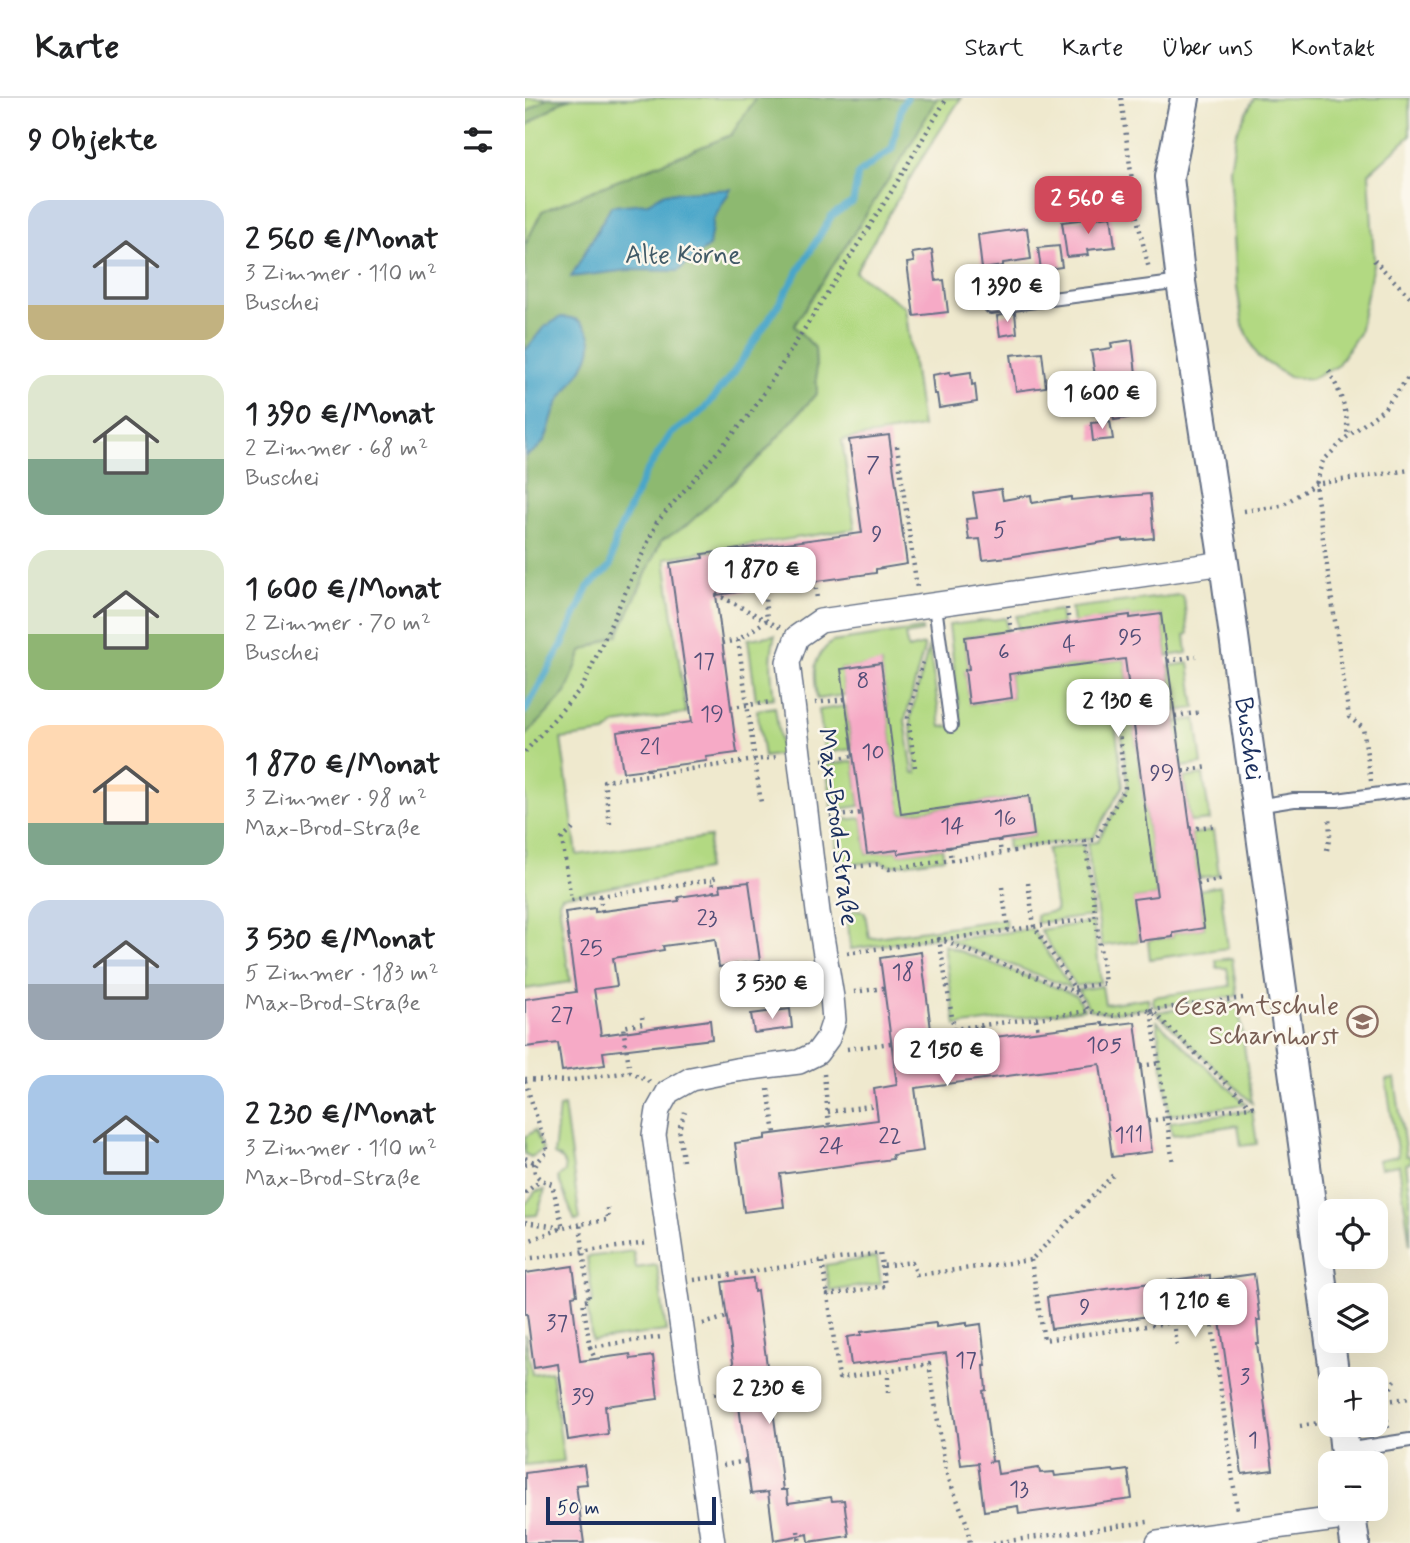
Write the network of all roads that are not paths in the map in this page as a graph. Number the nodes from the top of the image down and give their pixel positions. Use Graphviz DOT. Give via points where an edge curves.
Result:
graph roads {
  1 [pos="1185,98"];
  2 [pos="1181,282"];
  3 [pos="991,307"];
  4 [pos="1224,564"];
  5 [pos="935,606"];
  6 [pos="951,726"];
  7 [pos="1410,790"];
  8 [pos="1256,806"];
  9 [pos="1333,1367"];
  10 [pos="1410,1440"];
  11 [pos="1344,1446"];
  12 [pos="1352,1523"];
  13 [pos="713,1543"];
  14 [pos="1159,1543"];
  1 -- 2 [label="street, Buschei" via="1169,177"];
  2 -- 3 [label="lane"];
  2 -- 4 [label="street, Buschei"];
  4 -- 5 [label="street"];
  4 -- 8 [label="street, Buschei"];
  5 -- 6 [label="lane"];
  5 -- 13 [label="street, Max-Brod-Straße" via="820,621 797,637 788,662 806,698 825,870 818,912 836,954 834,1020 828,1038 817,1052 799,1062 691,1079 668,1092 658,1110 654,1135 675,1282 693,1329"];
  7 -- 8 [label="lane"];
  8 -- 9 [label="street, Buschei"];
  10 -- 11 [label="lane"];
  12 -- 14 [label="street"];
}
